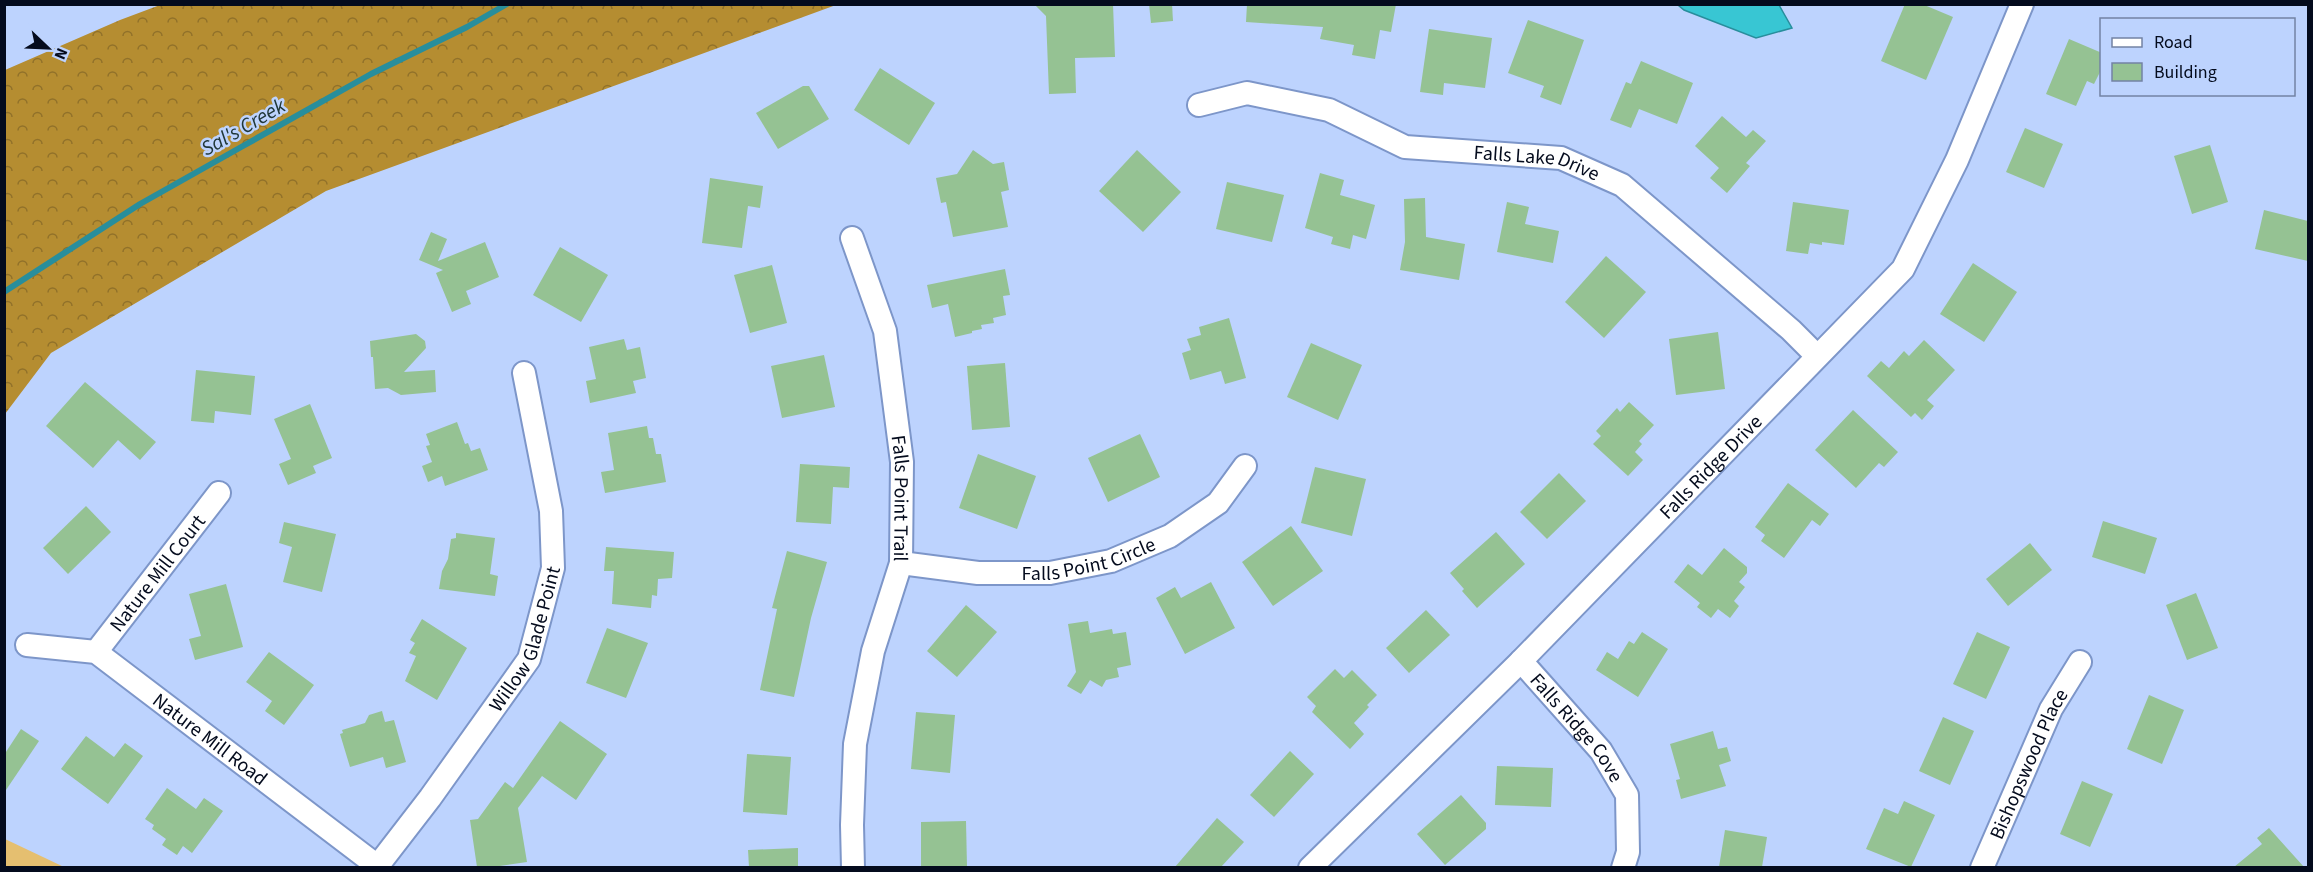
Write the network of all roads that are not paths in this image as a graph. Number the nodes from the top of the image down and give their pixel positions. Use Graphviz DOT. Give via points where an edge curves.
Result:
graph roads {
  1 [pos="2022,4"];
  2 [pos="1199,105"];
  3 [pos="852,238"];
  4 [pos="1817,356"];
  5 [pos="524,373"];
  6 [pos="1245,466"];
  7 [pos="219,493"];
  8 [pos="901,562"];
  9 [pos="27,645"];
  10 [pos="96,652"];
  11 [pos="1521,661"];
  12 [pos="2080,662"];
  13 [pos="377,867"];
  14 [pos="854,867"];
  15 [pos="1310,867"];
  16 [pos="1623,867"];
  17 [pos="1982,867"];
  1 -- 4 [label="street, Falls Ridge Drive" via="1957,160 1903,269"];
  2 -- 4 [label="street, Falls Lake Drive" via="1247,93 1329,110 1405,147 1561,158 1622,185"];
  3 -- 8 [label="street, Falls Point Trail" via="885,332 902,462"];
  4 -- 11 [label="street, Falls Ridge Drive"];
  5 -- 13 [label="street, Willow Glade Point" via="551,511 553,568 529,659"];
  6 -- 8 [label="street, Falls Point Circle" via="1218,502 1170,536 1111,561 1050,573 978,573"];
  7 -- 10 [label="street, Nature Mill Court"];
  8 -- 14 [label="street, Falls Point Trail" via="873,651 855,744"];
  9 -- 10 [label="street"];
  10 -- 13 [label="street, Nature Mill Road"];
  11 -- 15 [label="street, Falls Ridge Drive"];
  11 -- 16 [label="street, Falls Ridge Cove" via="1601,752 1627,795 1628,852"];
  12 -- 17 [label="street, Bishopswood Place" via="2051,709"];
}
